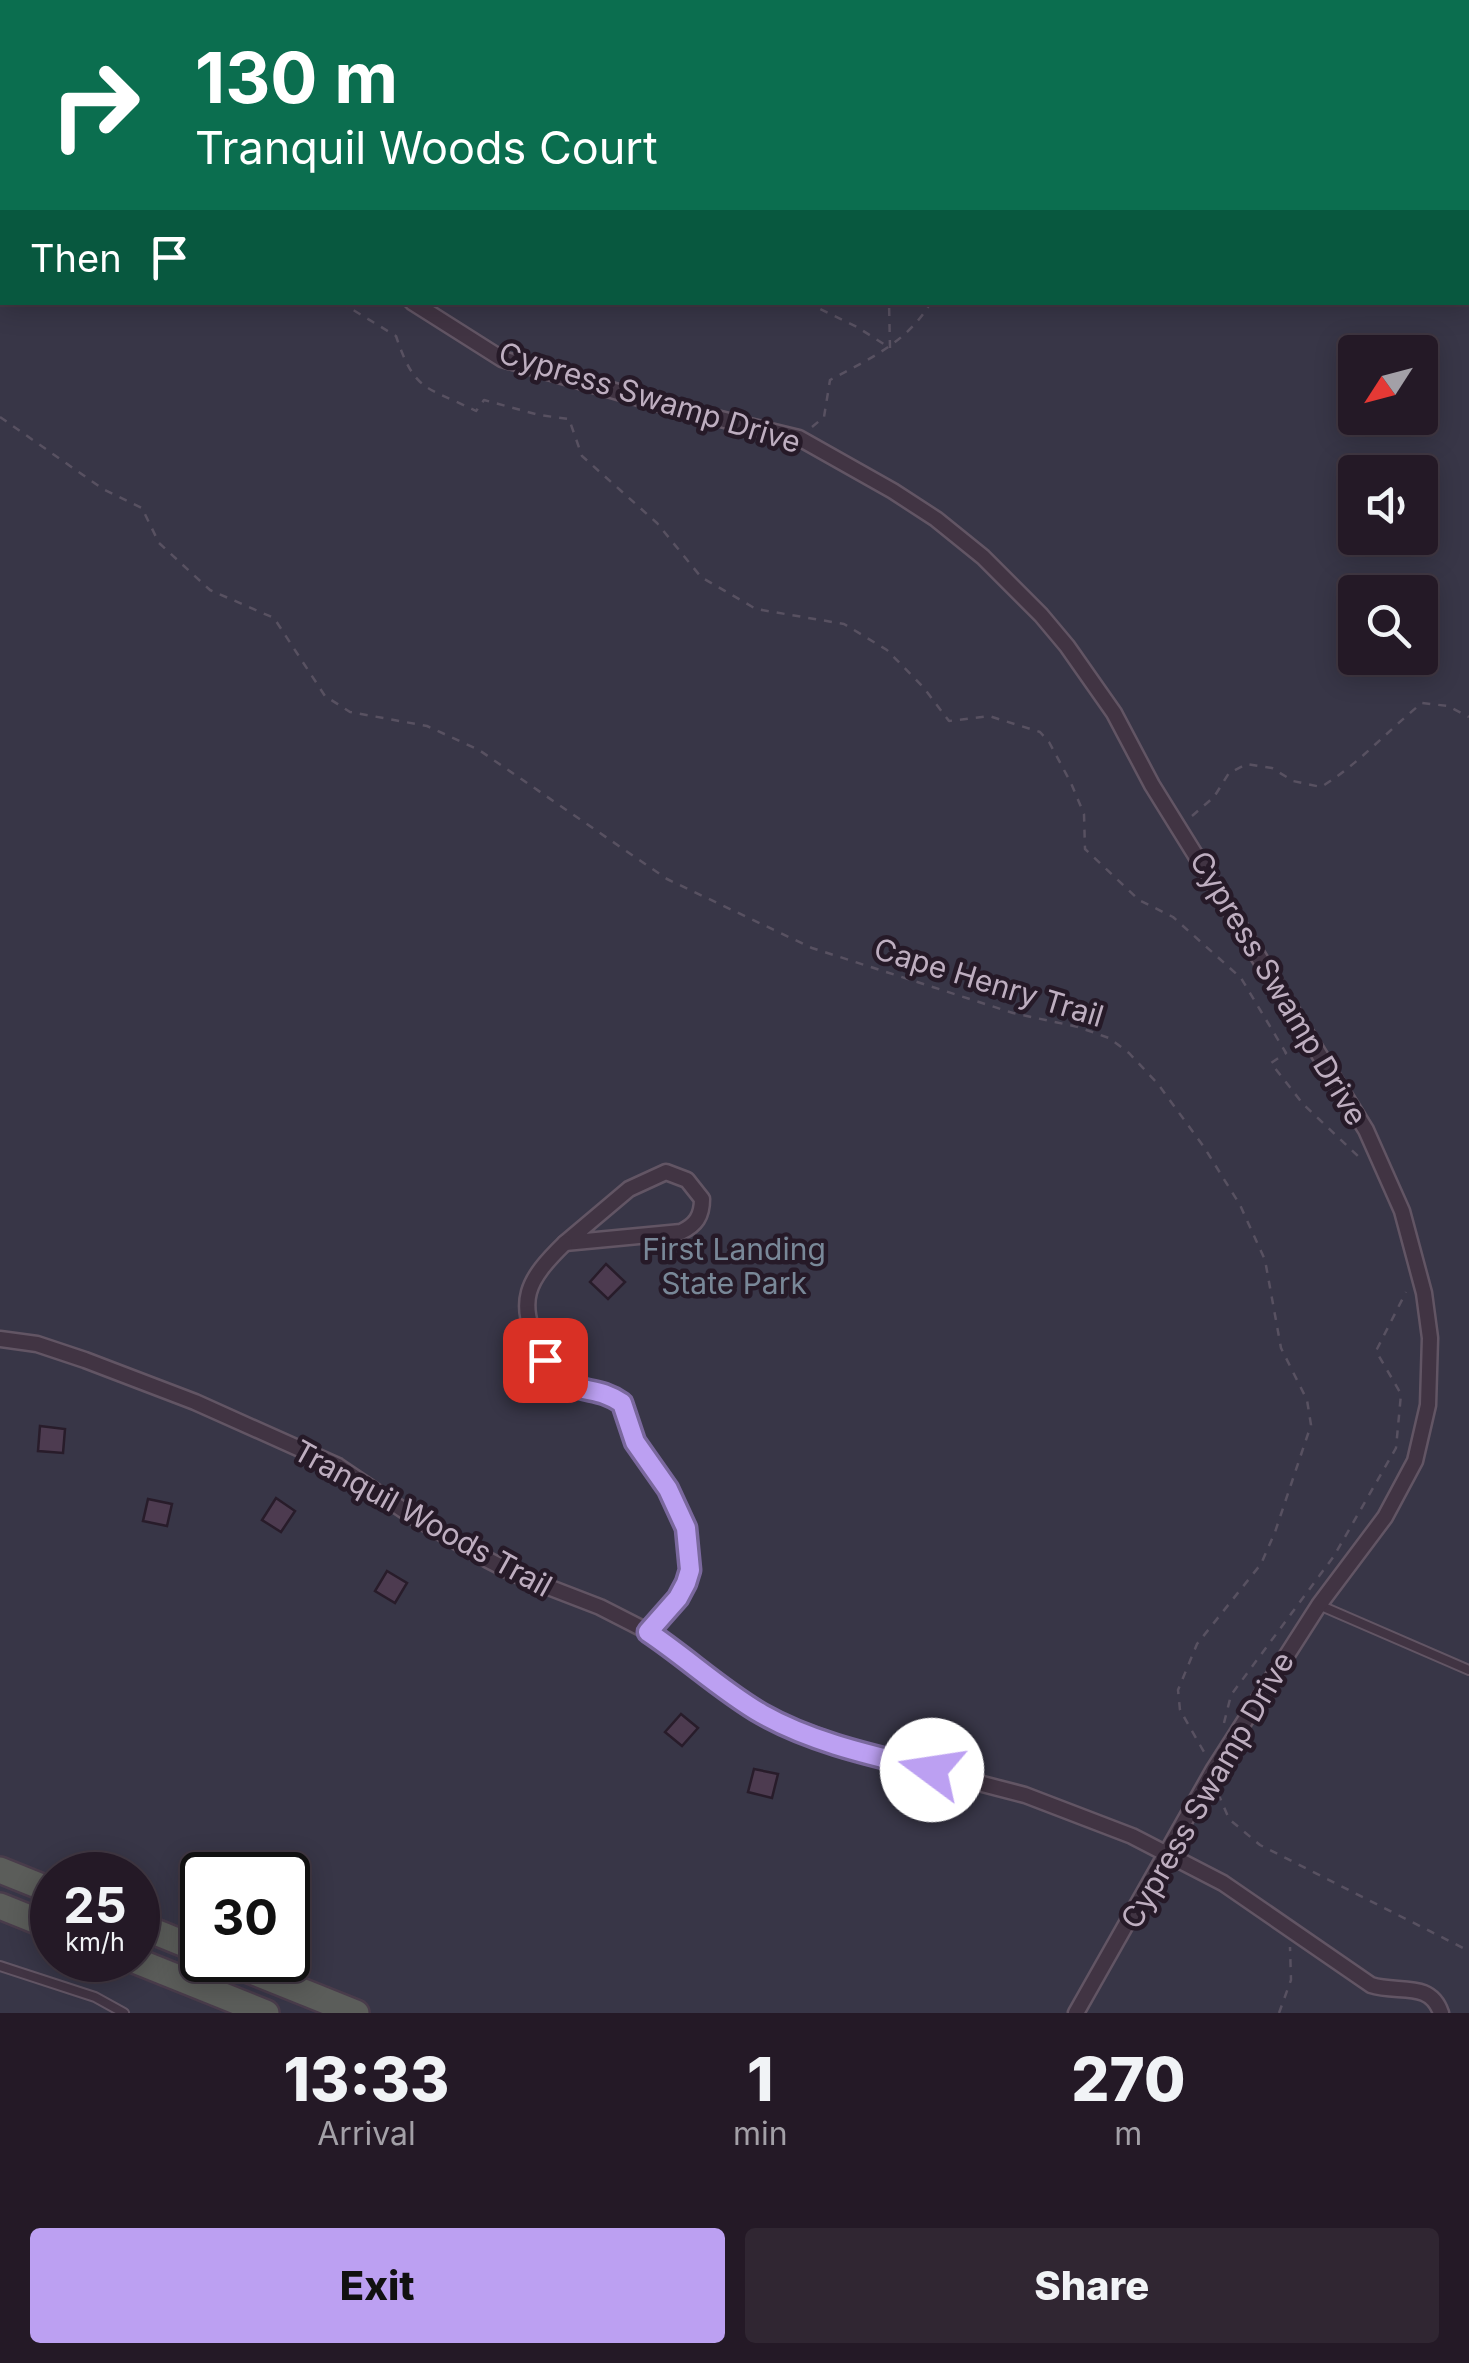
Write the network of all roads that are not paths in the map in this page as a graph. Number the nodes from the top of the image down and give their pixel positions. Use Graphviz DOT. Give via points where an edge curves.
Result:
graph roads {
  1 [pos="417,305"];
  2 [pos="565,1243"];
  3 [pos="0,1339"];
  4 [pos="1319,1604"];
  5 [pos="648,1632"];
  6 [pos="1469,1670"];
  7 [pos="1166,1853"];
  8 [pos="0,1870"];
  9 [pos="30,1882"];
  10 [pos="0,1906"];
  11 [pos="30,1918"];
  12 [pos="0,1966"];
  13 [pos="160,1970"];
  14 [pos="279,1982"];
  15 [pos="124,2013"];
  16 [pos="266,2013"];
  17 [pos="356,2013"];
  18 [pos="1076,2013"];
  19 [pos="1441,2013"];
  1 -- 4 [label="street, Cypress Swamp Drive" via="502,359 799,438 936,519 1013,585 1092,678 1366,1130 1402,1211 1424,1293 1431,1368 1415,1461 1385,1517"];
  2 -- 2 [label="street" via="681,1232 698,1220 702,1199 687,1180 656,1175 628,1189"];
  2 -- 5 [label="street" via="529,1287 526,1316 534,1337 558,1377 622,1403 635,1442 686,1528 686,1583"];
  3 -- 5 [label="street, Tranquil Woods Trail" via="85,1360 294,1446 517,1575"];
  4 -- 6 [label="lane"];
  4 -- 7 [label="street, Cypress Swamp Drive"];
  5 -- 7 [label="street, Tranquil Woods Trail" via="776,1722 867,1754 1024,1795"];
  7 -- 18 [label="street, Cypress Swamp Drive"];
  7 -- 19 [label="street, Tranquil Woods Trail" via="1223,1883 1371,1984 1425,1992"];
  8 -- 9 [label="highway"];
  10 -- 11 [label="highway"];
  12 -- 15 [label="lane"];
  13 -- 16 [label="highway"];
  14 -- 17 [label="highway"];
}
